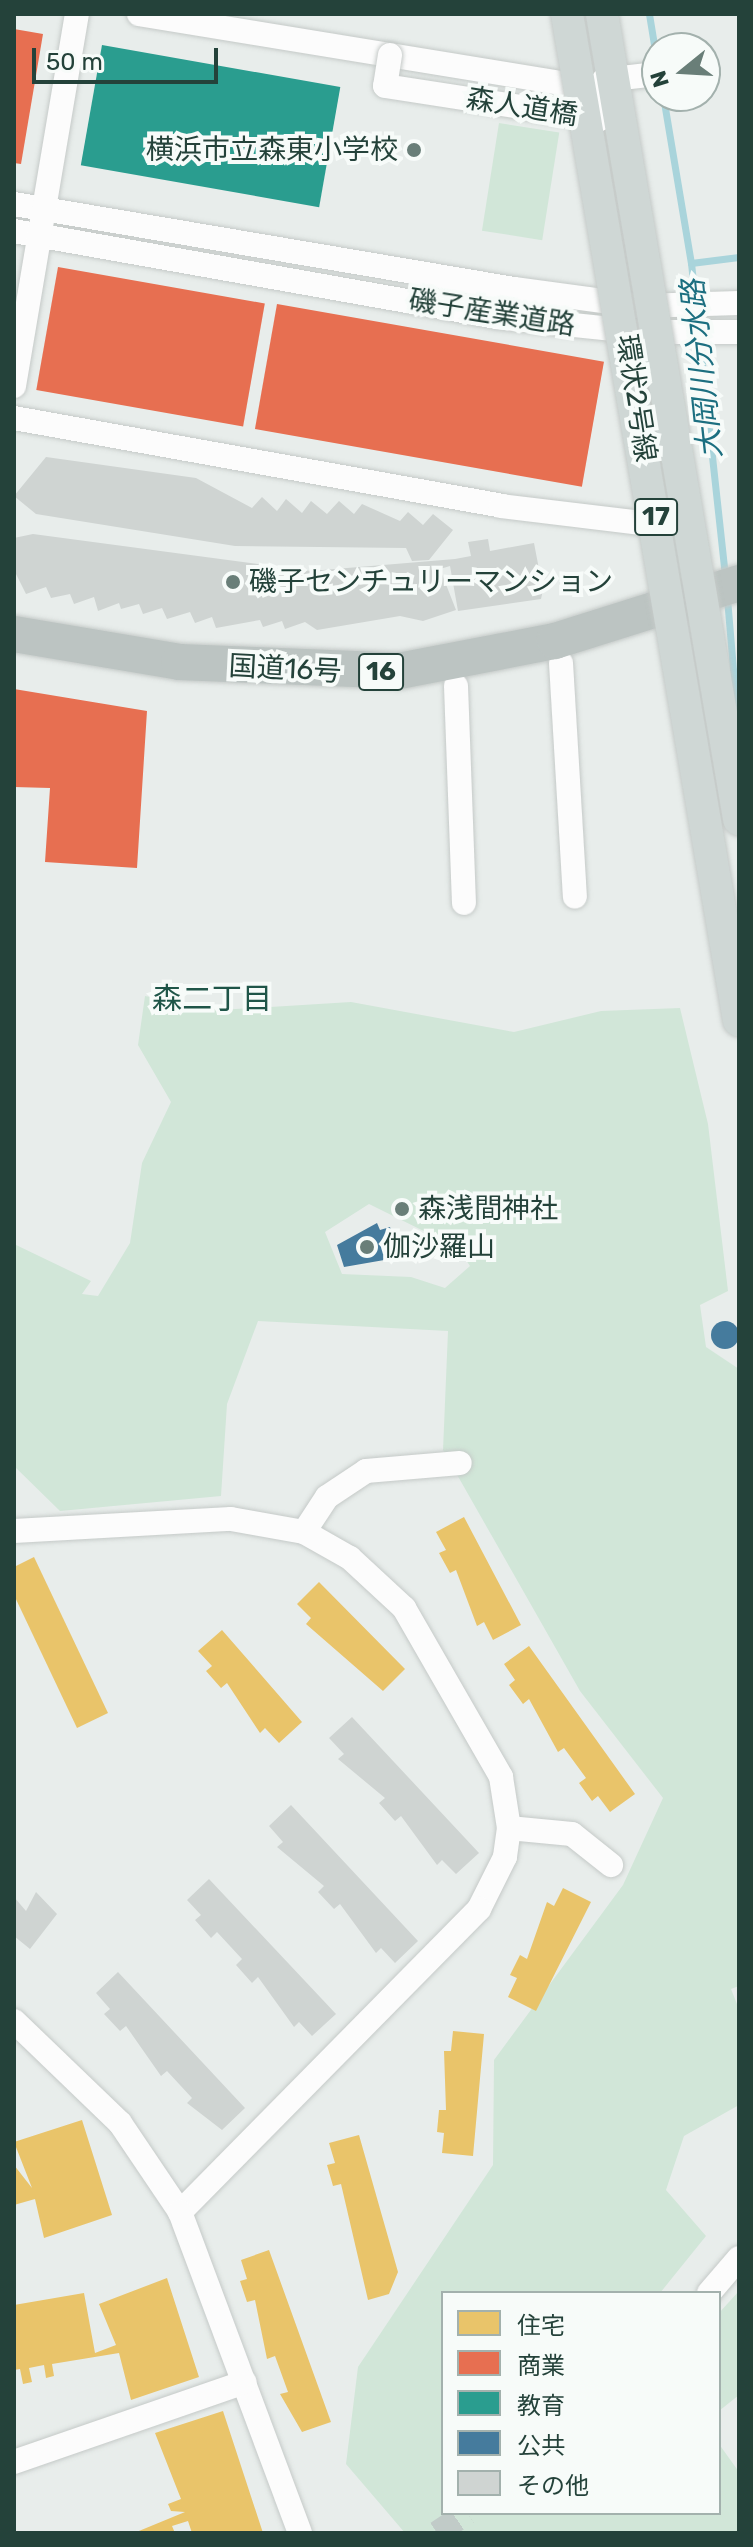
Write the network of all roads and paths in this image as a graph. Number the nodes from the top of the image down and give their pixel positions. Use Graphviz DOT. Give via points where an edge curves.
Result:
graph roads {
  1 [pos="77,14"];
  2 [pos="139,14"];
  3 [pos="567,14"];
  4 [pos="602,14"];
  5 [pos="390,55"];
  6 [pos="641,76"];
  7 [pos="14,204"];
  8 [pos="44,210"];
  9 [pos="14,231"];
  10 [pos="40,236"];
  11 [pos="346,262"];
  12 [pos="341,288"];
  13 [pos="604,302"];
  14 [pos="731,304"];
  15 [pos="605,330"];
  16 [pos="734,333"];
  17 [pos="14,386"];
  18 [pos="14,418"];
  19 [pos="642,523"];
  20 [pos="739,583"];
  21 [pos="739,606"];
  22 [pos="657,623"];
  23 [pos="14,634"];
  24 [pos="14,657"];
  25 [pos="561,663"];
  26 [pos="456,686"];
  27 [pos="739,819"];
  28 [pos="575,897"];
  29 [pos="464,903"];
  30 [pos="739,1020"];
  31 [pos="460,1463"];
  32 [pos="14,1531"];
  33 [pos="304,1532"];
  34 [pos="509,1828"];
  35 [pos="611,1865"];
  36 [pos="14,2021"];
  37 [pos="180,2212"];
  38 [pos="739,2258"];
  39 [pos="711,2291"];
  40 [pos="245,2382"];
  41 [pos="14,2462"];
  42 [pos="300,2533"];
  1 -- 8 [label="street"];
  2 -- 5 [label="street"];
  3 -- 30 [label="main road, 環状2号線 / 17, bridge"];
  4 -- 27 [label="main road, 環状2号線 / 17, bridge"];
  5 -- 6 [label="street, 森人道橋, bridge" via="385,86 599,119 604,80"];
  5 -- 13 [label="street" via="566,84"];
  7 -- 8 [label="street, 磯子産業道路"];
  8 -- 10 [label="street"];
  8 -- 11 [label="street, 磯子産業道路"];
  9 -- 10 [label="street, 磯子産業道路"];
  10 -- 12 [label="street, 磯子産業道路"];
  10 -- 17 [label="street"];
  11 -- 12 [label="street"];
  11 -- 13 [label="street, 磯子産業道路"];
  12 -- 15 [label="street, 磯子産業道路"];
  13 -- 14 [label="street, 磯子産業道路"];
  15 -- 16 [label="street, 磯子産業道路"];
  15 -- 19 [label="street"];
  18 -- 19 [label="street" via="501,506"];
  19 -- 22 [label="street"];
  20 -- 22 [label="highway, 国道16号 / 16"];
  21 -- 22 [label="highway, 国道16号 / 16"];
  22 -- 23 [label="highway, 国道16号 / 16" via="478,659 335,674 179,662"];
  22 -- 25 [label="highway, 国道16号 / 16"];
  24 -- 26 [label="highway, 国道16号 / 16" via="287,694"];
  25 -- 26 [label="highway, 国道16号 / 16"];
  25 -- 28 [label="street"];
  26 -- 29 [label="street"];
  31 -- 33 [label="street" via="366,1471 327,1497"];
  32 -- 33 [label="street" via="231,1519"];
  33 -- 34 [label="street" via="350,1558 404,1608 492,1756"];
  34 -- 35 [label="street" via="572,1834"];
  34 -- 37 [label="street" via="497,1879 479,1909"];
  36 -- 37 [label="street" via="120,2123"];
  37 -- 40 [label="street"];
  38 -- 39 [label="street"];
  40 -- 41 [label="street"];
  40 -- 42 [label="street"];
}
